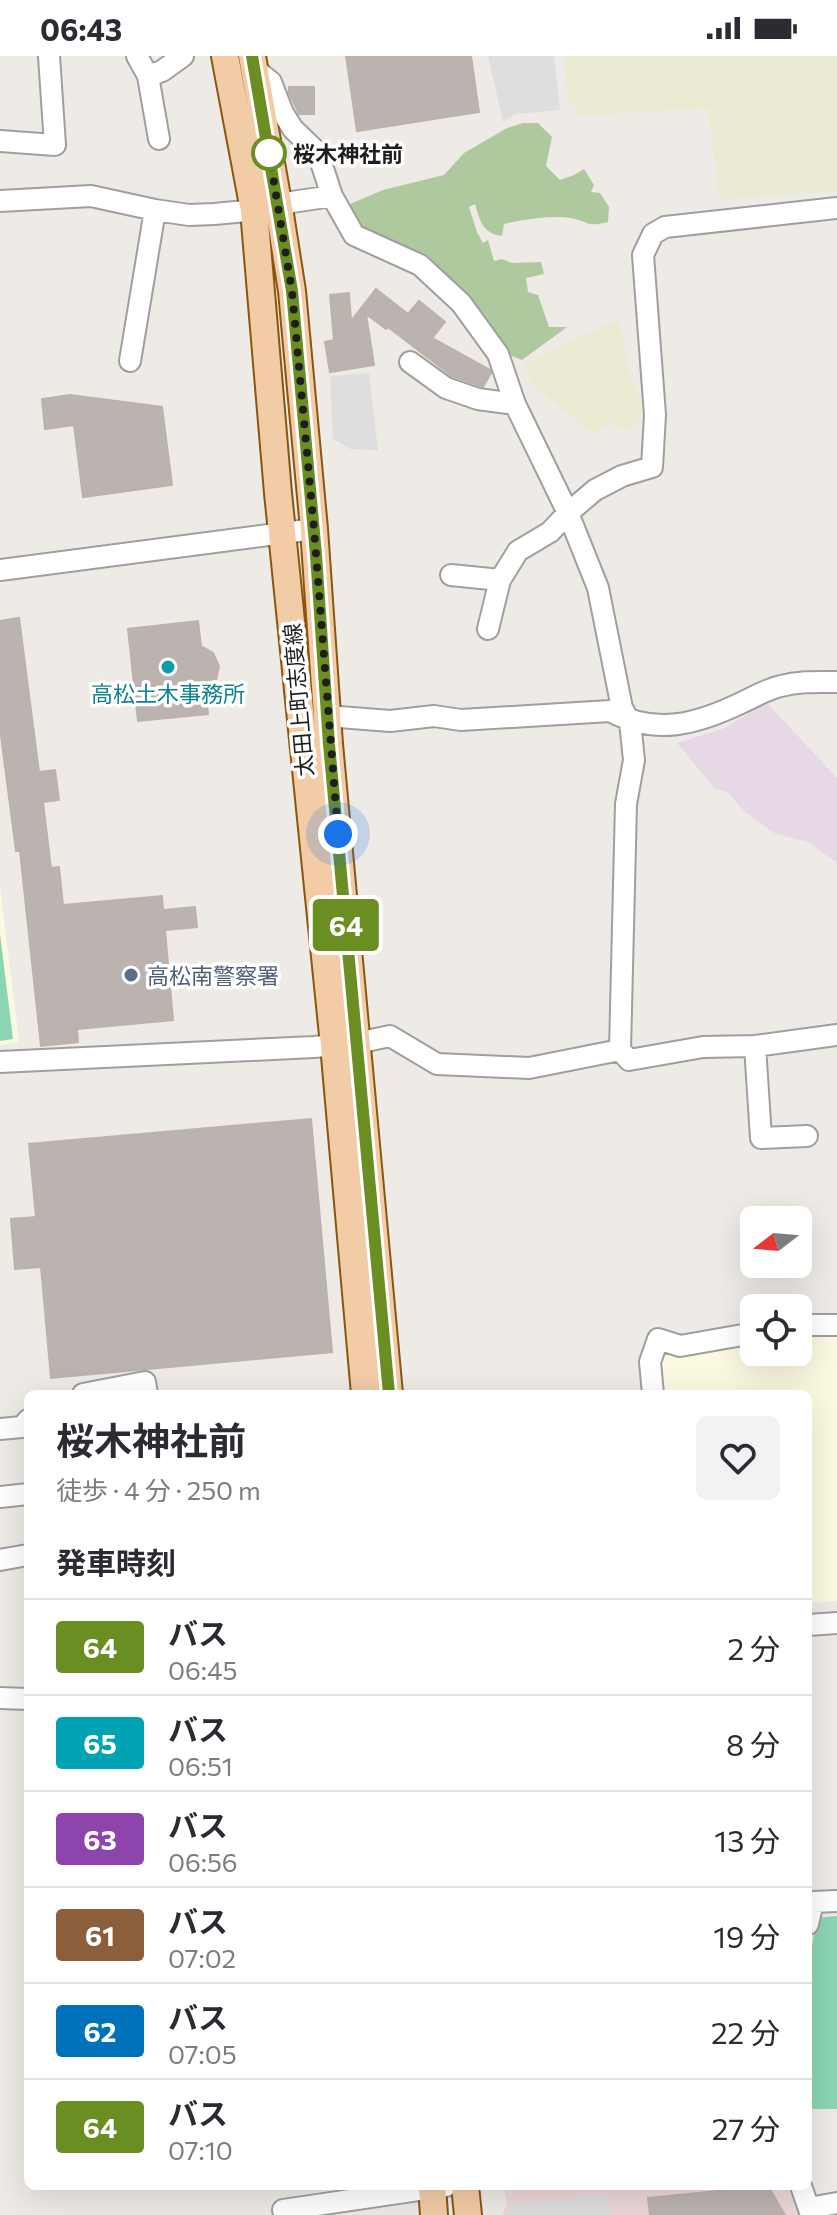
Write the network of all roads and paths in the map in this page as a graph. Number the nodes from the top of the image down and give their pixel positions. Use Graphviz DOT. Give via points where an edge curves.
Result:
graph roads {
  1 [pos="49,56"];
  2 [pos="137,56"];
  3 [pos="183,56"];
  4 [pos="225,56"];
  5 [pos="253,62"];
  6 [pos="148,76"];
  7 [pos="159,139"];
  8 [pos="0,141"];
  9 [pos="332,196"];
  10 [pos="0,201"];
  11 [pos="837,208"];
  12 [pos="266,209"];
  13 [pos="155,210"];
  14 [pos="130,361"];
  15 [pos="410,362"];
  16 [pos="515,404"];
  17 [pos="568,513"];
  18 [pos="314,529"];
  19 [pos="282,533"];
  20 [pos="0,570"];
  21 [pos="451,575"];
  22 [pos="500,580"];
  23 [pos="488,629"];
  24 [pos="837,682"];
  25 [pos="327,716"];
  26 [pos="630,722"];
  27 [pos="329,744"];
  28 [pos="302,746"];
  29 [pos="837,1035"];
  30 [pos="346,1044"];
  31 [pos="755,1046"];
  32 [pos="620,1050"];
  33 [pos="0,1062"];
  34 [pos="807,1136"];
  35 [pos="812,1325"];
  36 [pos="837,1325"];
  37 [pos="740,1335"];
  38 [pos="104,1390"];
  39 [pos="146,1390"];
  40 [pos="365,1390"];
  41 [pos="389,1390"];
  42 [pos="653,1390"];
  43 [pos="24,1425"];
  44 [pos="0,1429"];
  45 [pos="24,1494"];
  46 [pos="0,1497"];
  47 [pos="24,1556"];
  48 [pos="0,1560"];
  49 [pos="837,1623"];
  50 [pos="812,1625"];
  51 [pos="0,1698"];
  52 [pos="24,1699"];
  53 [pos="812,1893"];
  54 [pos="837,1901"];
  55 [pos="417,2190"];
  56 [pos="437,2190"];
  57 [pos="465,2190"];
  58 [pos="802,2190"];
  59 [pos="837,2203"];
  60 [pos="283,2210"];
  61 [pos="810,2212"];
  62 [pos="434,2215"];
  63 [pos="468,2215"];
  1 -- 8 [label="street" via="55,145"];
  2 -- 6 [label="street"];
  3 -- 6 [label="street"];
  4 -- 12 [label="main road, 太田上町志度線"];
  5 -- 9 [label="street" via="271,82 293,129 318,153"];
  5 -- 12 [label="main road, 太田上町志度線"];
  6 -- 7 [label="street"];
  9 -- 12 [label="street"];
  9 -- 16 [label="street" via="354,235 420,265 461,303 498,354"];
  10 -- 13 [label="street" via="91,196"];
  11 -- 17 [label="street" via="665,227 653,234 643,255 655,415 652,467 595,490"];
  12 -- 13 [label="street" via="189,215"];
  12 -- 18 [label="main road, 太田上町志度線" via="292,291"];
  12 -- 19 [label="main road, 太田上町志度線"];
  13 -- 14 [label="street"];
  15 -- 16 [label="street" via="446,388"];
  16 -- 17 [label="street"];
  17 -- 22 [label="street" via="550,532 518,551"];
  17 -- 26 [label="street" via="598,588 622,708"];
  18 -- 19 [label="street"];
  18 -- 25 [label="main road, 太田上町志度線"];
  19 -- 20 [label="street"];
  19 -- 28 [label="main road, 太田上町志度線"];
  21 -- 22 [label="street"];
  22 -- 23 [label="street"];
  24 -- 26 [label="street" via="778,686 692,723"];
  25 -- 26 [label="street" via="461,720 610,711"];
  25 -- 27 [label="main road, 太田上町志度線"];
  26 -- 32 [label="street" via="634,760 626,804"];
  27 -- 28 [label="main road"];
  27 -- 30 [label="main road, 太田上町志度線"];
  28 -- 30 [label="main road, 太田上町志度線"];
  29 -- 31 [label="street"];
  30 -- 32 [label="street" via="390,1036 437,1064 529,1068"];
  30 -- 33 [label="street"];
  30 -- 40 [label="main road, 太田上町志度線"];
  30 -- 41 [label="main road, 太田上町志度線"];
  31 -- 32 [label="street" via="703,1047 629,1060"];
  31 -- 34 [label="street" via="761,1138"];
  35 -- 36 [label="street"];
  37 -- 42 [label="street" via="680,1346 658,1339 650,1362"];
  38 -- 39 [label="street" via="145,1382"];
  43 -- 44 [label="street"];
  45 -- 46 [label="street"];
  47 -- 48 [label="street"];
  49 -- 50 [label="street"];
  51 -- 52 [label="street"];
  53 -- 54 [label="street"];
  55 -- 60 [label="street"];
  56 -- 62 [label="main road"];
  57 -- 63 [label="main road"];
  58 -- 61 [label="street"];
  59 -- 61 [label="street"];
}
